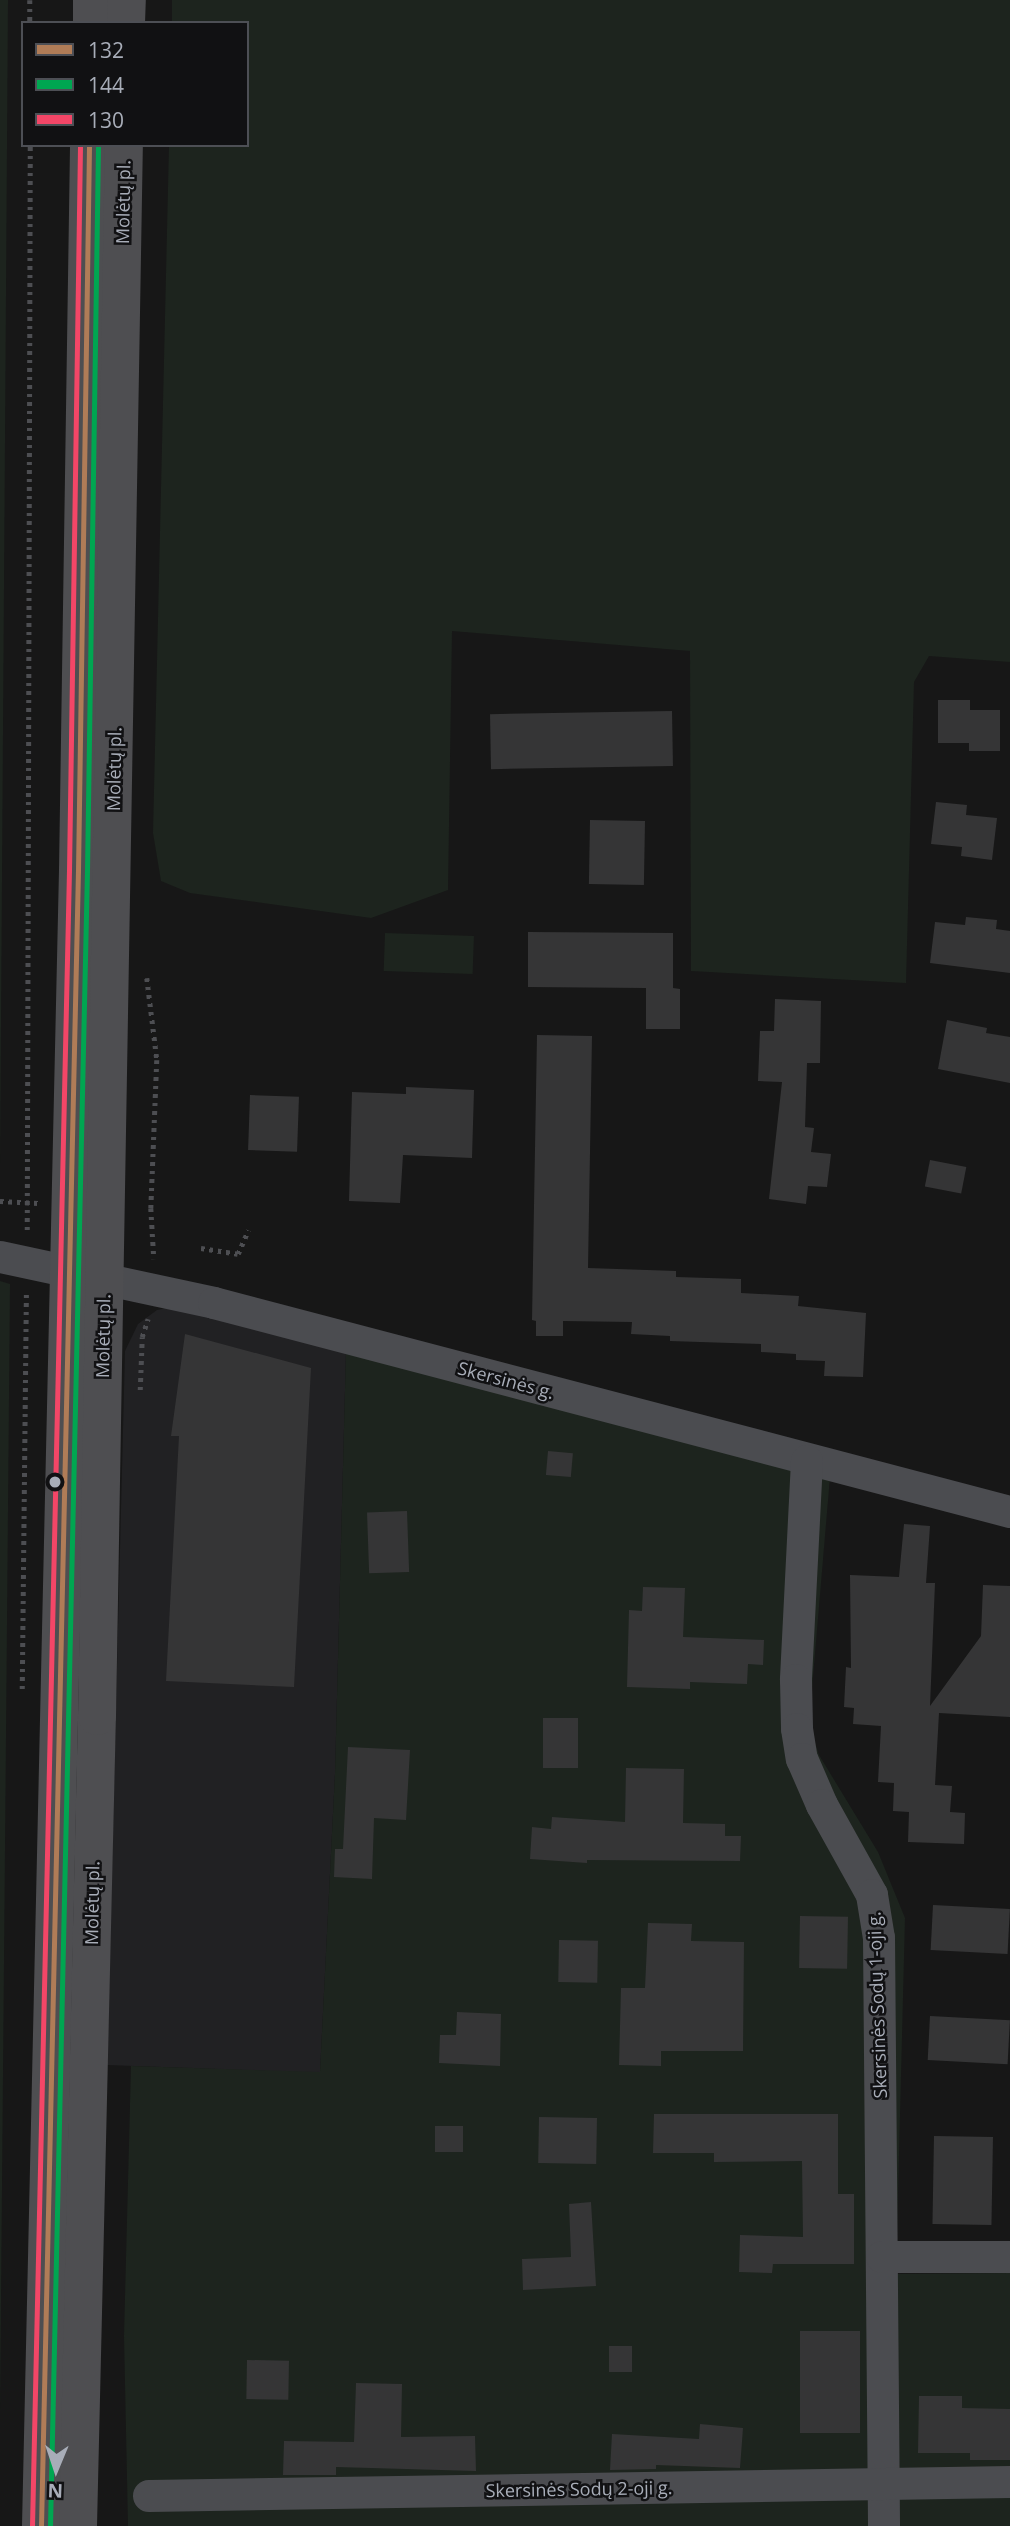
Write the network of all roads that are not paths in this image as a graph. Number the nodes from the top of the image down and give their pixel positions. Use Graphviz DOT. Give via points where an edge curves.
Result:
graph roads {
  1 [pos="92,0"];
  2 [pos="127,0"];
  3 [pos="92,21"];
  4 [pos="126,21"];
  5 [pos="89,147"];
  6 [pos="124,147"];
  7 [pos="13,1260"];
  8 [pos="86,1276"];
  9 [pos="807,1461"];
  10 [pos="1010,1512"];
  11 [pos="882,2257"];
  12 [pos="1010,2258"];
  13 [pos="1010,2482"];
  14 [pos="884,2484"];
  15 [pos="149,2496"];
  16 [pos="41,2526"];
  17 [pos="78,2526"];
  18 [pos="884,2526"];
  1 -- 3 [label="highway"];
  2 -- 4 [label="highway"];
  5 -- 8 [label="highway, Molėtų pl."];
  6 -- 8 [label="highway, Molėtų pl."];
  7 -- 8 [label="street, Skersinės g."];
  8 -- 9 [label="street, Skersinės g." via="325,1331"];
  8 -- 16 [label="highway, Molėtų pl."];
  8 -- 17 [label="highway, Molėtų pl."];
  9 -- 10 [label="street, Skersinės g."];
  9 -- 11 [label="street, Skersinės Sodų 1-oji g." via="797,1729 802,1759 822,1805 872,1895 878,1938"];
  11 -- 12 [label="street"];
  11 -- 14 [label="street, Skersinės Sodų 1-oji g."];
  13 -- 14 [label="street, Skersinės Sodų 2-oji g."];
  14 -- 15 [label="street, Skersinės Sodų 2-oji g."];
  14 -- 18 [label="street, Skersinės Sodų 1-oji g."];
}
